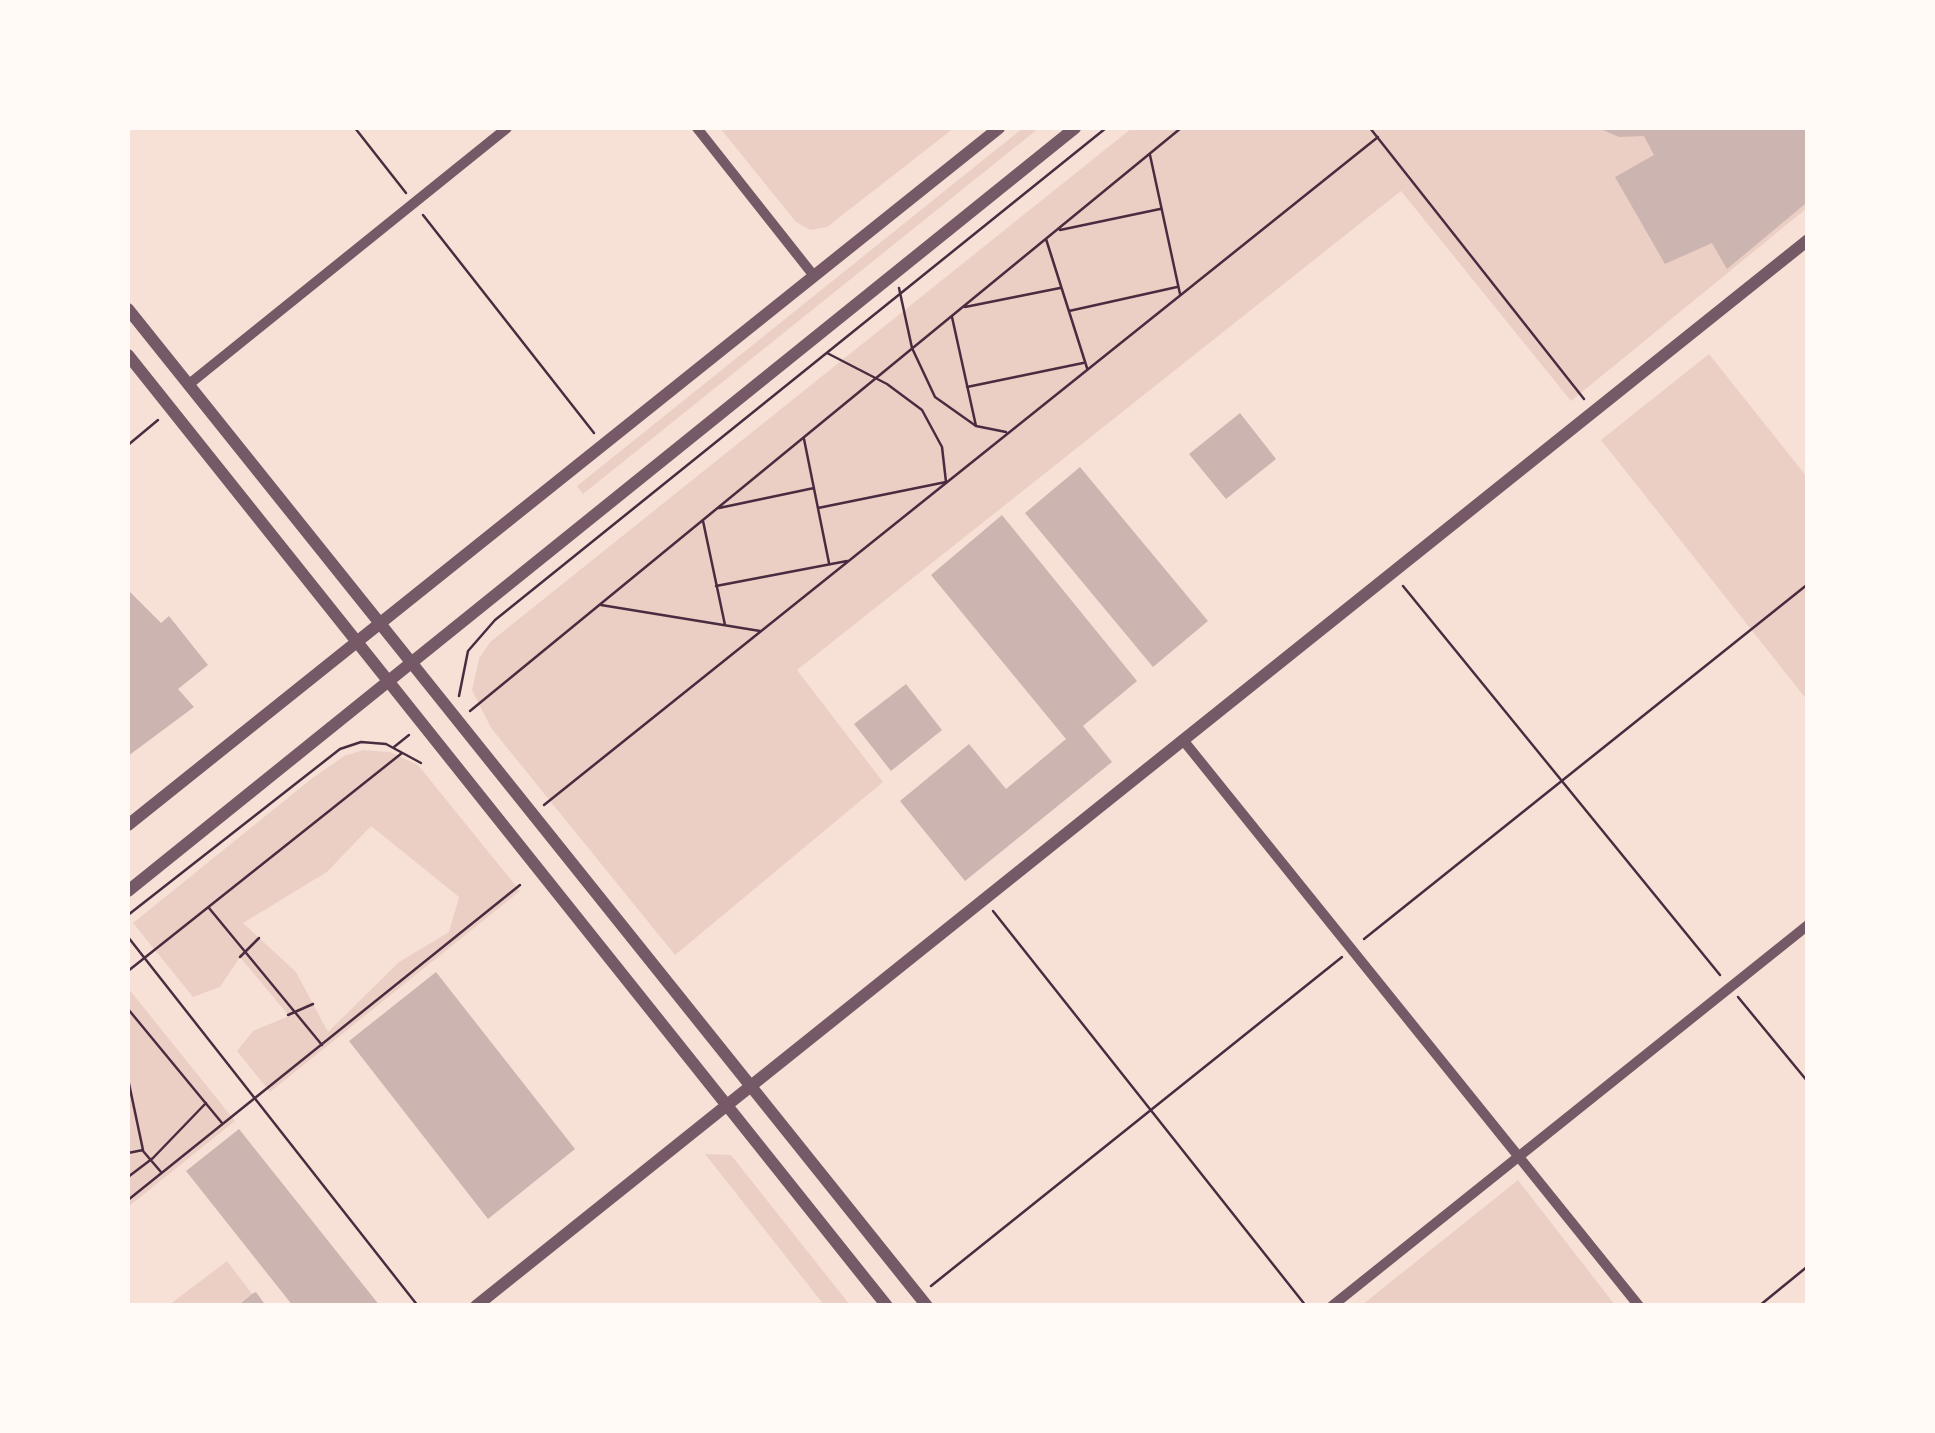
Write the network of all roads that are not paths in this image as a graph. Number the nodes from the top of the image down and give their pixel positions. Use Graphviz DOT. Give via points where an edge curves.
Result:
graph roads {
  1 [pos="507,128"];
  2 [pos="696,128"];
  3 [pos="999,128"];
  4 [pos="1074,128"];
  5 [pos="1808,240"];
  6 [pos="814,276"];
  7 [pos="128,309"];
  8 [pos="128,355"];
  9 [pos="188,385"];
  10 [pos="380,624"];
  11 [pos="357,642"];
  12 [pos="411,662"];
  13 [pos="388,681"];
  14 [pos="1184,740"];
  15 [pos="128,826"];
  16 [pos="128,891"];
  17 [pos="1808,925"];
  18 [pos="751,1086"];
  19 [pos="727,1105"];
  20 [pos="1520,1156"];
  21 [pos="476,1306"];
  22 [pos="887,1306"];
  23 [pos="927,1306"];
  24 [pos="1332,1306"];
  25 [pos="1639,1306"];
  1 -- 9 [label="street"];
  2 -- 6 [label="street"];
  3 -- 6 [label="street"];
  4 -- 12 [label="street"];
  5 -- 14 [label="street"];
  6 -- 10 [label="street"];
  7 -- 9 [label="street"];
  8 -- 11 [label="street"];
  9 -- 10 [label="street"];
  10 -- 11 [label="street"];
  10 -- 12 [label="street"];
  11 -- 13 [label="street"];
  11 -- 15 [label="street"];
  12 -- 13 [label="street"];
  12 -- 18 [label="street"];
  13 -- 16 [label="street"];
  13 -- 19 [label="street"];
  14 -- 18 [label="street"];
  14 -- 20 [label="street"];
  17 -- 20 [label="street"];
  18 -- 19 [label="street"];
  18 -- 23 [label="street"];
  19 -- 21 [label="street"];
  19 -- 22 [label="street"];
  20 -- 24 [label="street"];
  20 -- 25 [label="street"];
}
